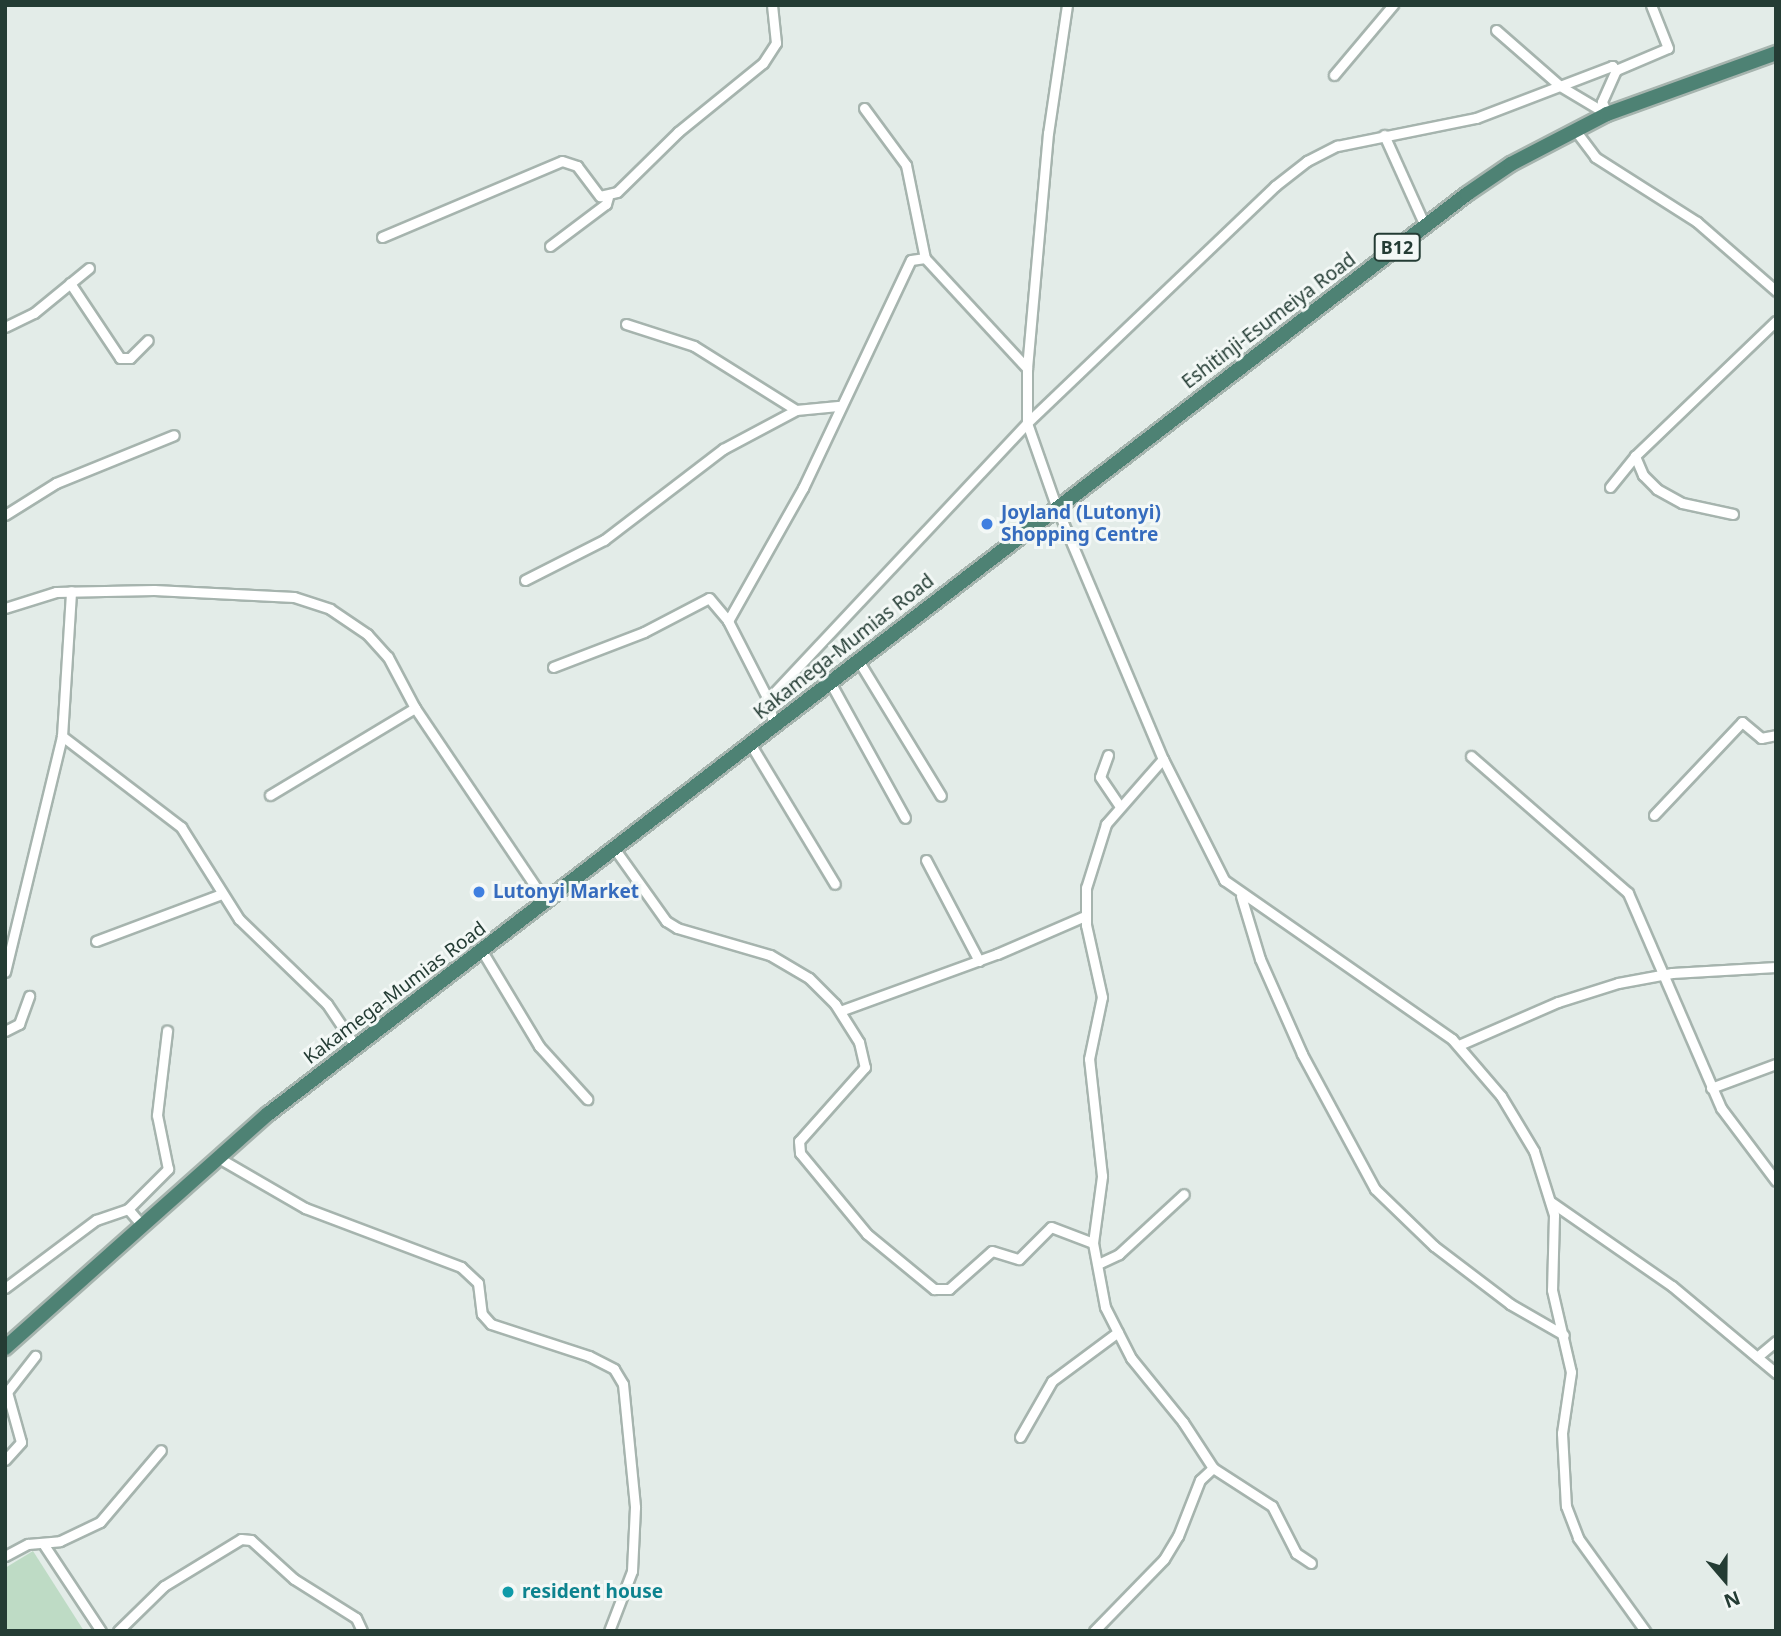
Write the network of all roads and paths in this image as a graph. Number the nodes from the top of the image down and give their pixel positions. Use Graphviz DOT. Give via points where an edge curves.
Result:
graph roads {
  1 [pos="772,5"];
  2 [pos="1067,5"];
  3 [pos="1393,5"];
  4 [pos="1651,5"];
  5 [pos="1496,30"];
  6 [pos="1776,53"];
  7 [pos="1616,70"];
  8 [pos="1334,75"];
  9 [pos="1560,86"];
  10 [pos="864,108"];
  11 [pos="1608,114"];
  12 [pos="1575,130"];
  13 [pos="1384,135"];
  14 [pos="608,197"];
  15 [pos="1425,226"];
  16 [pos="382,237"];
  17 [pos="550,246"];
  18 [pos="925,258"];
  19 [pos="89,268"];
  20 [pos="70,283"];
  21 [pos="1776,291"];
  22 [pos="1776,321"];
  23 [pos="626,324"];
  24 [pos="5,327"];
  25 [pos="148,340"];
  26 [pos="1027,368"];
  27 [pos="838,407"];
  28 [pos="796,410"];
  29 [pos="1027,424"];
  30 [pos="173,435"];
  31 [pos="1635,456"];
  32 [pos="1610,487"];
  33 [pos="1056,506"];
  34 [pos="1733,514"];
  35 [pos="5,515"];
  36 [pos="524,579"];
  37 [pos="71,591"];
  38 [pos="5,608"];
  39 [pos="727,621"];
  40 [pos="858,660"];
  41 [pos="553,667"];
  42 [pos="830,682"];
  43 [pos="768,699"];
  44 [pos="415,708"];
  45 [pos="774,727"];
  46 [pos="1776,735"];
  47 [pos="62,736"];
  48 [pos="751,745"];
  49 [pos="1108,755"];
  50 [pos="1471,756"];
  51 [pos="1163,759"];
  52 [pos="270,795"];
  53 [pos="941,796"];
  54 [pos="1119,807"];
  55 [pos="1654,816"];
  56 [pos="905,818"];
  57 [pos="614,848"];
  58 [pos="926,860"];
  59 [pos="835,884"];
  60 [pos="222,894"];
  61 [pos="1241,896"];
  62 [pos="546,902"];
  63 [pos="1085,916"];
  64 [pos="96,941"];
  65 [pos="482,951"];
  66 [pos="979,961"];
  67 [pos="1776,967"];
  68 [pos="5,972"];
  69 [pos="1665,974"];
  70 [pos="29,996"];
  71 [pos="840,1011"];
  72 [pos="5,1031"];
  73 [pos="167,1031"];
  74 [pos="1459,1045"];
  75 [pos="356,1047"];
  76 [pos="1776,1064"];
  77 [pos="1711,1088"];
  78 [pos="587,1099"];
  79 [pos="217,1157"];
  80 [pos="1776,1181"];
  81 [pos="1184,1194"];
  82 [pos="1551,1202"];
  83 [pos="128,1209"];
  84 [pos="141,1224"];
  85 [pos="1093,1243"];
  86 [pos="1098,1264"];
  87 [pos="5,1288"];
  88 [pos="1118,1332"];
  89 [pos="1564,1335"];
  90 [pos="1776,1341"];
  91 [pos="5,1348"];
  92 [pos="35,1356"];
  93 [pos="1757,1357"];
  94 [pos="1776,1373"];
  95 [pos="1020,1437"];
  96 [pos="161,1450"];
  97 [pos="5,1460"];
  98 [pos="1213,1468"];
  99 [pos="44,1545"];
  100 [pos="5,1556"];
  101 [pos="1311,1563"];
  102 [pos="101,1631"];
  103 [pos="118,1631"];
  104 [pos="362,1631"];
  105 [pos="609,1631"];
  106 [pos="1094,1631"];
  107 [pos="1645,1631"];
  1 -- 14 [label="street" via="776,43 764,63"];
  2 -- 26 [label="street" via="1048,133"];
  3 -- 8 [label="street"];
  4 -- 7 [label="street" via="1668,48"];
  5 -- 9 [label="street"];
  6 -- 11 [label="highway, Eshitinji-Esumeiya Road / B12"];
  7 -- 9 [label="street" via="1609,66"];
  7 -- 11 [label="street" via="1604,92"];
  9 -- 11 [label="street"];
  9 -- 13 [label="street" via="1476,118"];
  10 -- 18 [label="street" via="906,165"];
  11 -- 12 [label="highway, Eshitinji-Esumeiya Road / B12"];
  12 -- 15 [label="highway, Eshitinji-Esumeiya Road / B12" via="1511,164"];
  12 -- 21 [label="street" via="1595,157 1697,222"];
  13 -- 15 [label="street"];
  13 -- 29 [label="street" via="1337,146 1307,161 1275,186"];
  14 -- 16 [label="street" via="595,192 577,166 562,160"];
  14 -- 17 [label="street" via="606,204"];
  15 -- 33 [label="highway, Eshitinji-Esumeiya Road / B12"];
  18 -- 26 [label="street"];
  18 -- 27 [label="street" via="919,256 907,264 869,354"];
  19 -- 20 [label="street"];
  20 -- 24 [label="street" via="34,313"];
  20 -- 25 [label="street" via="120,358 130,358"];
  22 -- 31 [label="street"];
  23 -- 28 [label="street" via="694,346"];
  26 -- 29 [label="street"];
  27 -- 28 [label="street"];
  27 -- 39 [label="street" via="803,488"];
  28 -- 36 [label="street" via="723,449 604,540"];
  29 -- 33 [label="street"];
  29 -- 43 [label="street"];
  30 -- 35 [label="street" via="56,483"];
  31 -- 32 [label="street"];
  31 -- 34 [label="street" via="1643,475 1657,489 1682,503"];
  33 -- 40 [label="highway, Kakamega-Mumias Road / B12"];
  33 -- 51 [label="street"];
  37 -- 38 [label="street"];
  37 -- 44 [label="street" via="269,595 330,609 367,634 388,657"];
  37 -- 47 [label="street"];
  39 -- 41 [label="street" via="709,598 644,632"];
  39 -- 43 [label="street"];
  40 -- 42 [label="highway, Kakamega-Mumias Road / B12"];
  40 -- 53 [label="street"];
  42 -- 45 [label="highway, Kakamega-Mumias Road / B12"];
  42 -- 56 [label="street"];
  43 -- 45 [label="street"];
  44 -- 52 [label="street"];
  44 -- 62 [label="street"];
  45 -- 48 [label="highway, Kakamega-Mumias Road / B12"];
  46 -- 55 [label="street" via="1761,738 1742,722"];
  47 -- 60 [label="street" via="181,827"];
  47 -- 68 [label="street"];
  48 -- 57 [label="highway, Kakamega-Mumias Road / B12"];
  48 -- 59 [label="street"];
  49 -- 54 [label="street" via="1100,777"];
  50 -- 69 [label="street" via="1628,893"];
  51 -- 54 [label="street"];
  51 -- 61 [label="street" via="1221,876"];
  54 -- 63 [label="street" via="1106,824 1091,861"];
  57 -- 62 [label="highway, Kakamega-Mumias Road / B12"];
  57 -- 71 [label="street" via="666,921 771,955 809,978"];
  58 -- 66 [label="street"];
  60 -- 64 [label="street"];
  60 -- 75 [label="street" via="250,931 327,1004"];
  61 -- 74 [label="street" via="1427,1018"];
  61 -- 89 [label="street" via="1260,959 1287,1022 1375,1189 1434,1246 1510,1304"];
  62 -- 65 [label="highway, Kakamega-Mumias Road / B12"];
  63 -- 66 [label="street"];
  63 -- 85 [label="street" via="1102,997 1089,1059 1102,1175"];
  65 -- 75 [label="highway, Kakamega-Mumias Road / B12"];
  65 -- 78 [label="street" via="539,1046"];
  66 -- 71 [label="street"];
  67 -- 69 [label="street"];
  69 -- 74 [label="street" via="1559,1002"];
  69 -- 77 [label="street"];
  70 -- 72 [label="street" via="19,1024"];
  71 -- 85 [label="street" via="859,1042 865,1066 806,1130 799,1147 803,1160 867,1234 942,1292 989,1252 1014,1260 1024,1256 1051,1227"];
  73 -- 83 [label="street" via="157,1115 168,1170"];
  74 -- 82 [label="street" via="1521,1126"];
  75 -- 79 [label="highway, Kakamega-Mumias Road / B12"];
  76 -- 77 [label="street"];
  77 -- 80 [label="street"];
  79 -- 84 [label="highway, Kakamega-Mumias Road / B12"];
  79 -- 105 [label="street" via="305,1208 461,1267 478,1283 482,1314 491,1324 589,1356 614,1369 623,1384 635,1507 632,1571"];
  81 -- 86 [label="street" via="1119,1254"];
  82 -- 89 [label="street" via="1556,1249 1552,1290"];
  82 -- 93 [label="street" via="1672,1286"];
  83 -- 84 [label="street"];
  83 -- 87 [label="street" via="96,1220"];
  84 -- 91 [label="highway, Kakamega-Mumias Road / B12"];
  85 -- 86 [label="street"];
  86 -- 88 [label="street" via="1105,1307"];
  88 -- 95 [label="street" via="1052,1381"];
  88 -- 98 [label="street" via="1131,1358"];
  89 -- 107 [label="street" via="1571,1372 1561,1476 1570,1521 1594,1563"];
  90 -- 93 [label="street"];
  92 -- 97 [label="street" via="7,1392 21,1442"];
  93 -- 94 [label="street"];
  96 -- 99 [label="street" via="100,1522"];
  98 -- 101 [label="street" via="1272,1506 1296,1553"];
  98 -- 106 [label="street" via="1200,1480 1164,1559"];
  99 -- 100 [label="street" via="28,1544"];
  99 -- 102 [label="street"];
  103 -- 104 [label="street" via="164,1586 241,1539 251,1540 294,1580 356,1618"];
}
